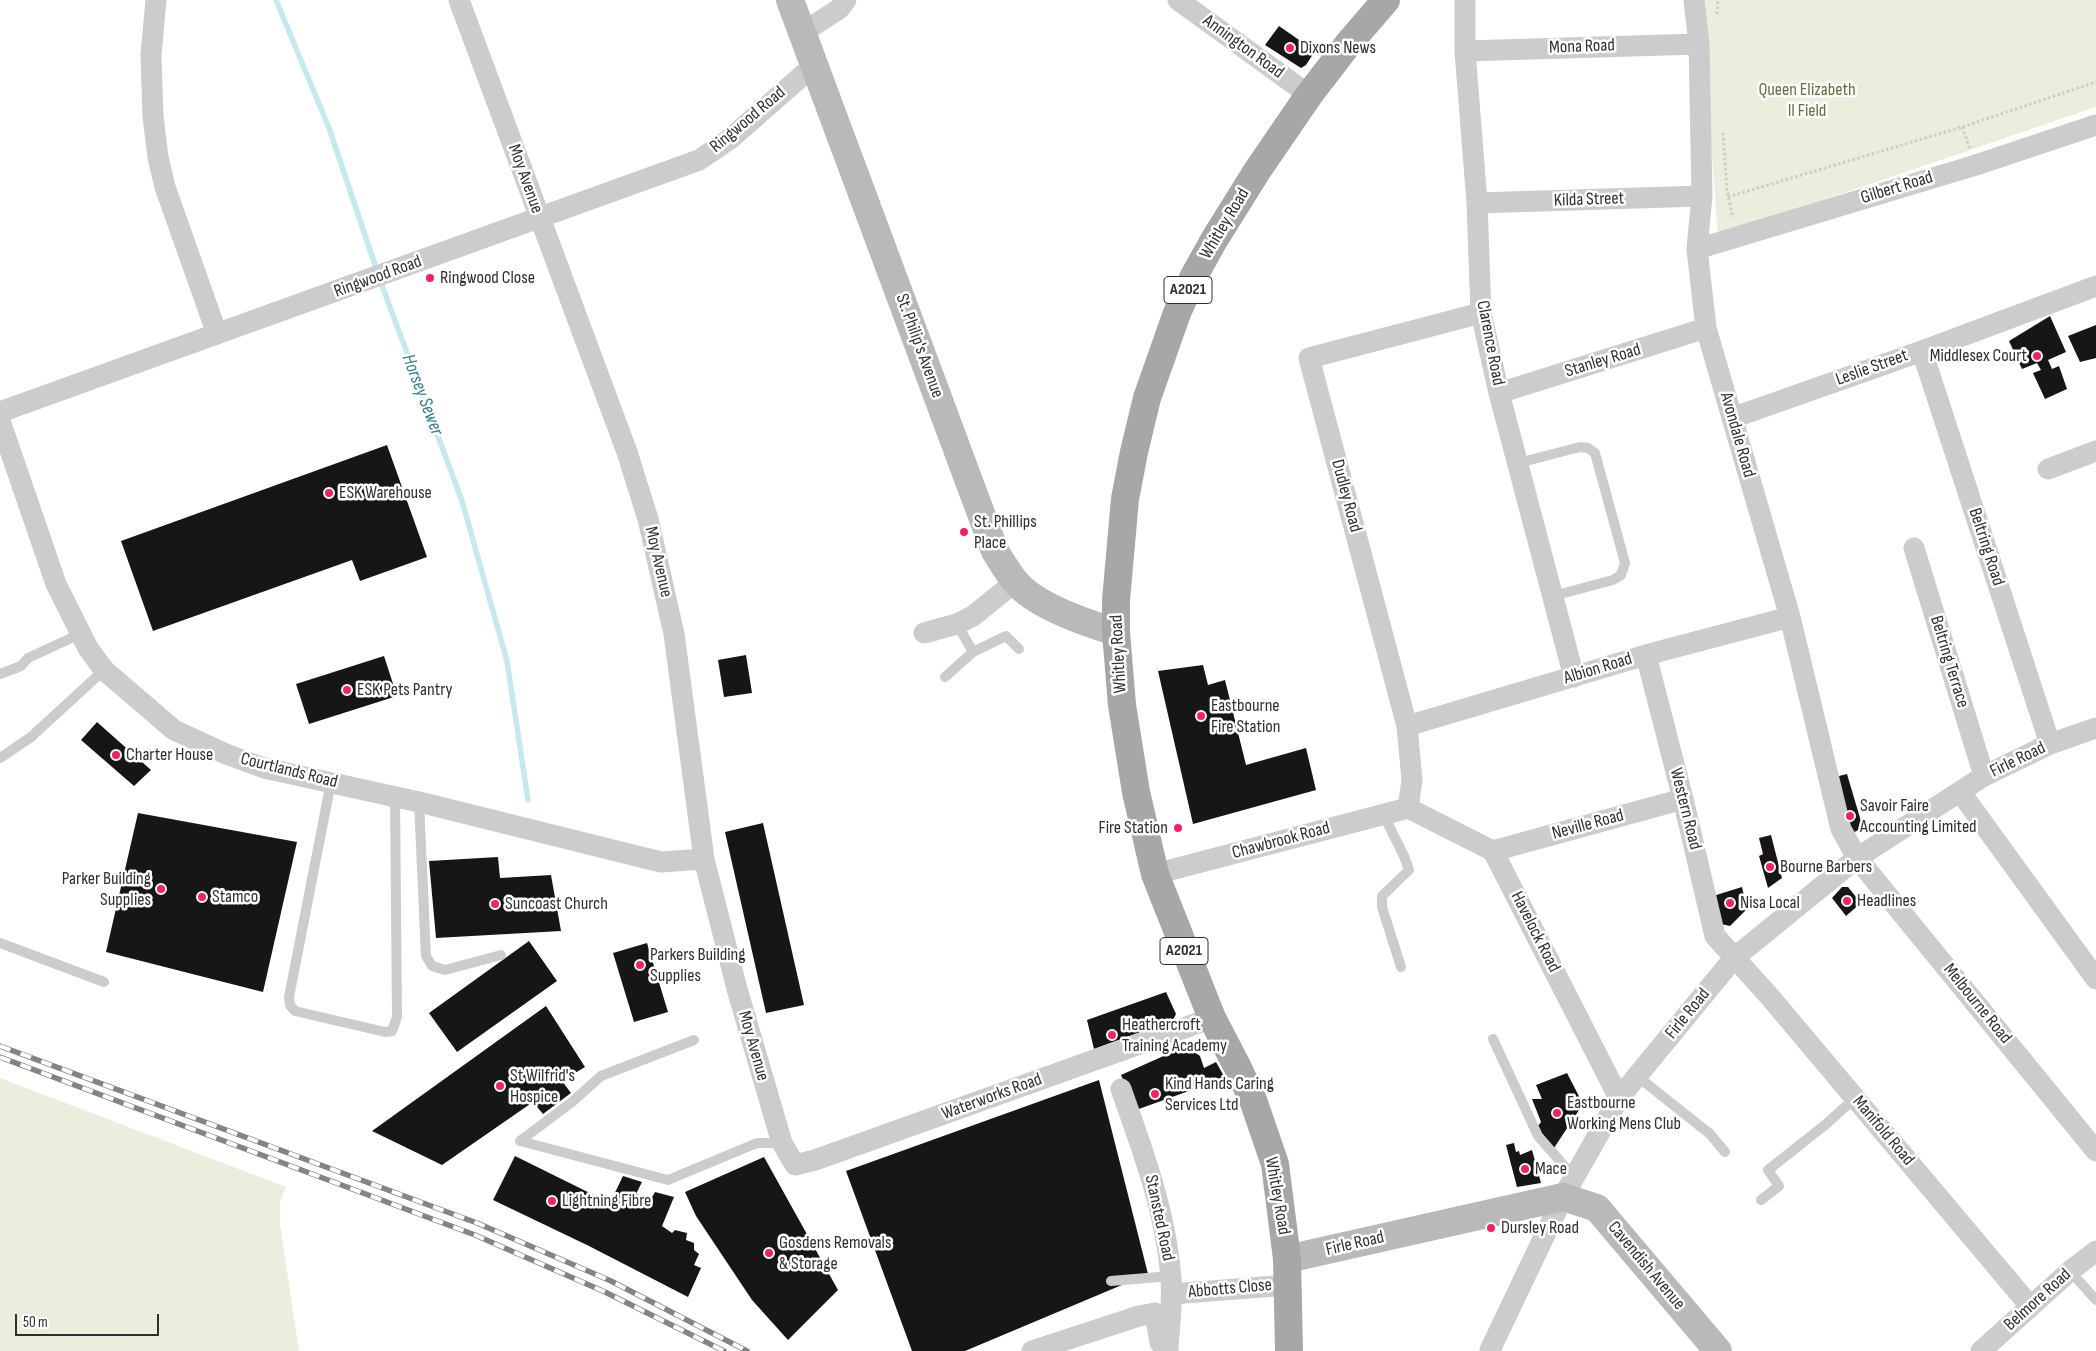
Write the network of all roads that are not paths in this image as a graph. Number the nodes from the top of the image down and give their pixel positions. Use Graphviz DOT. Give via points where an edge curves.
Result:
graph roads {
  1 [pos="156,0"];
  2 [pos="460,0"];
  3 [pos="790,0"];
  4 [pos="846,0"];
  5 [pos="1178,0"];
  6 [pos="1386,0"];
  7 [pos="1465,0"];
  8 [pos="1694,0"];
  9 [pos="802,33"];
  10 [pos="1699,44"];
  11 [pos="1465,51"];
  12 [pos="816,69"];
  13 [pos="1309,94"];
  14 [pos="2096,125"];
  15 [pos="1702,196"];
  16 [pos="1477,203"];
  17 [pos="540,219"];
  18 [pos="1697,249"];
  19 [pos="2096,286"];
  20 [pos="1481,313"];
  21 [pos="1706,328"];
  22 [pos="217,334"];
  23 [pos="1922,351"];
  24 [pos="1499,393"];
  25 [pos="0,412"];
  26 [pos="1732,418"];
  27 [pos="0,421"];
  28 [pos="2096,453"];
  29 [pos="1518,463"];
  30 [pos="2048,469"];
  31 [pos="1914,548"];
  32 [pos="1015,582"];
  33 [pos="1553,596"];
  34 [pos="1790,617"];
  35 [pos="957,624"];
  36 [pos="1116,632"];
  37 [pos="924,633"];
  38 [pos="80,634"];
  39 [pos="1019,649"];
  40 [pos="973,652"];
  41 [pos="1646,655"];
  42 [pos="104,670"];
  43 [pos="0,674"];
  44 [pos="1574,676"];
  45 [pos="945,677"];
  46 [pos="1407,726"];
  47 [pos="2096,728"];
  48 [pos="2050,744"];
  49 [pos="0,758"];
  50 [pos="1984,776"];
  51 [pos="331,782"];
  52 [pos="1961,792"];
  53 [pos="394,796"];
  54 [pos="1683,799"];
  55 [pos="419,802"];
  56 [pos="1408,808"];
  57 [pos="1382,814"];
  58 [pos="1493,851"];
  59 [pos="1857,858"];
  60 [pos="704,859"];
  61 [pos="1155,874"];
  62 [pos="0,944"];
  63 [pos="501,955"];
  64 [pos="1734,958"];
  65 [pos="1402,968"];
  66 [pos="2096,979"];
  67 [pos="104,982"];
  68 [pos="1212,1018"];
  69 [pos="1492,1039"];
  70 [pos="694,1040"];
  71 [pos="1637,1076"];
  72 [pos="1121,1090"];
  73 [pos="1619,1098"];
  74 [pos="1855,1098"];
  75 [pos="782,1143"];
  76 [pos="2096,1151"];
  77 [pos="1725,1152"];
  78 [pos="1569,1187"];
  79 [pos="1761,1200"];
  80 [pos="2096,1251"];
  81 [pos="1287,1272"];
  82 [pos="2070,1272"];
  83 [pos="1111,1281"];
  84 [pos="1171,1285"];
  85 [pos="2096,1300"];
  86 [pos="2030,1306"];
  87 [pos="1985,1350"];
  88 [pos="1032,1351"];
  89 [pos="1162,1351"];
  90 [pos="1168,1351"];
  91 [pos="1289,1351"];
  92 [pos="1490,1351"];
  93 [pos="1718,1351"];
  1 -- 22 [label="street" via="151,55 158,157 165,187"];
  2 -- 17 [label="street, Moy Avenue"];
  3 -- 9 [label="street, St. Philip's Avenue"];
  4 -- 9 [label="street" via="832,14"];
  5 -- 13 [label="street, Annington Road"];
  6 -- 13 [label="main road, Whitley Road / A2021"];
  7 -- 11 [label="street, Clarence Road"];
  8 -- 10 [label="street, Avondale Road"];
  9 -- 12 [label="street, St. Philip's Avenue"];
  10 -- 11 [label="street, Mona Road"];
  10 -- 15 [label="street, Avondale Road"];
  11 -- 16 [label="street, Clarence Road"];
  12 -- 17 [label="street, Ringwood Road" via="804,74 730,139 699,160"];
  12 -- 32 [label="street, St. Philip's Avenue" via="995,551"];
  13 -- 36 [label="main road, Whitley Road / A2021" via="1214,240 1194,276 1161,355 1147,398 1125,499 1116,590"];
  14 -- 18 [label="street, Gilbert Road" via="1976,165"];
  15 -- 16 [label="street, Kilda Street"];
  15 -- 18 [label="street, Avondale Road"];
  16 -- 20 [label="street, Clarence Road"];
  17 -- 22 [label="street, Ringwood Road"];
  17 -- 60 [label="street, Moy Avenue" via="626,452 650,527 674,634"];
  18 -- 21 [label="street, Avondale Road"];
  19 -- 23 [label="street, Leslie Street"];
  20 -- 24 [label="street, Clarence Road"];
  20 -- 46 [label="street, Dudley Road" via="1309,358"];
  21 -- 24 [label="street, Stanley Road"];
  21 -- 26 [label="street, Avondale Road"];
  22 -- 25 [label="street, Ringwood Road"];
  23 -- 26 [label="street, Leslie Street"];
  23 -- 48 [label="street, Beltring Road"];
  24 -- 29 [label="street, Clarence Road"];
  26 -- 34 [label="street, Avondale Road"];
  27 -- 38 [label="street, Courtlands Road" via="56,584"];
  28 -- 30 [label="street"];
  29 -- 33 [label="street, Clarence Road"];
  29 -- 33 [label="lane" via="1580,447 1595,453 1625,563 1621,575 1613,580"];
  31 -- 50 [label="street, Beltring Terrace"];
  32 -- 35 [label="street"];
  32 -- 36 [label="street, St. Philip's Avenue" via="1057,610"];
  33 -- 44 [label="street, Clarence Road"];
  34 -- 41 [label="street, Albion Road"];
  34 -- 59 [label="street, Avondale Road" via="1841,829"];
  35 -- 37 [label="street"];
  35 -- 40 [label="lane"];
  36 -- 61 [label="main road, Whitley Road / A2021" via="1122,705 1136,792"];
  38 -- 42 [label="street, Courtlands Road"];
  38 -- 43 [label="lane"];
  39 -- 40 [label="lane" via="1006,636"];
  40 -- 45 [label="lane"];
  41 -- 44 [label="street, Albion Road"];
  41 -- 54 [label="street, Western Road"];
  42 -- 49 [label="lane" via="31,737"];
  42 -- 51 [label="street, Courtlands Road" via="174,730 264,768"];
  44 -- 46 [label="street, Albion Road"];
  46 -- 56 [label="street, Dudley Road" via="1412,780"];
  47 -- 48 [label="street, Firle Road"];
  48 -- 50 [label="street, Firle Road"];
  50 -- 52 [label="street, Firle Road"];
  51 -- 53 [label="street, Courtlands Road"];
  51 -- 53 [label="lane" via="290,1005 295,1011 385,1032 392,1032 397,1017"];
  52 -- 59 [label="street, Firle Road"];
  52 -- 66 [label="street"];
  53 -- 55 [label="street, Courtlands Road"];
  54 -- 58 [label="street, Neville Road"];
  54 -- 64 [label="street, Western Road" via="1715,936"];
  55 -- 60 [label="street, Courtlands Road" via="661,862"];
  55 -- 63 [label="lane" via="426,956 432,966 445,970"];
  56 -- 57 [label="street, Chawbrook Road"];
  56 -- 58 [label="street"];
  57 -- 61 [label="street, Chawbrook Road"];
  57 -- 65 [label="lane" via="1409,870 1382,896 1382,907"];
  58 -- 73 [label="street, Havelock Road"];
  59 -- 64 [label="street, Firle Road"];
  59 -- 76 [label="street, Melbourne Road"];
  60 -- 75 [label="street, Moy Avenue" via="737,989"];
  61 -- 68 [label="main road, Whitley Road / A2021"];
  62 -- 67 [label="lane"];
  64 -- 71 [label="street, Firle Road"];
  64 -- 74 [label="street, Manifold Road"];
  68 -- 75 [label="street, Waterworks Road" via="815,1160 795,1165"];
  68 -- 81 [label="main road, Whitley Road / A2021" via="1253,1100 1275,1164"];
  69 -- 78 [label="lane" via="1538,1136"];
  70 -- 75 [label="lane" via="601,1076 520,1141 668,1180 757,1143"];
  71 -- 73 [label="street, Firle Road"];
  71 -- 77 [label="lane" via="1710,1134"];
  72 -- 84 [label="street, Stansted Road" via="1152,1176 1163,1224"];
  73 -- 78 [label="street, Firle Road"];
  74 -- 79 [label="lane" via="1768,1170 1779,1186"];
  74 -- 86 [label="street, Manifold Road"];
  78 -- 81 [label="street, Firle Road"];
  78 -- 92 [label="street"];
  78 -- 93 [label="street, Cavendish Avenue" via="1597,1208"];
  80 -- 82 [label="street, Belmore Road"];
  81 -- 84 [label="street, Abbotts Close"];
  81 -- 91 [label="main road, Whitley Road / A2021"];
  82 -- 85 [label="lane"];
  82 -- 86 [label="street, Belmore Road"];
  83 -- 84 [label="lane"];
  84 -- 90 [label="street, Stansted Road"];
  86 -- 87 [label="street, Belmore Road"];
  88 -- 89 [label="street" via="1155,1313"];
}
